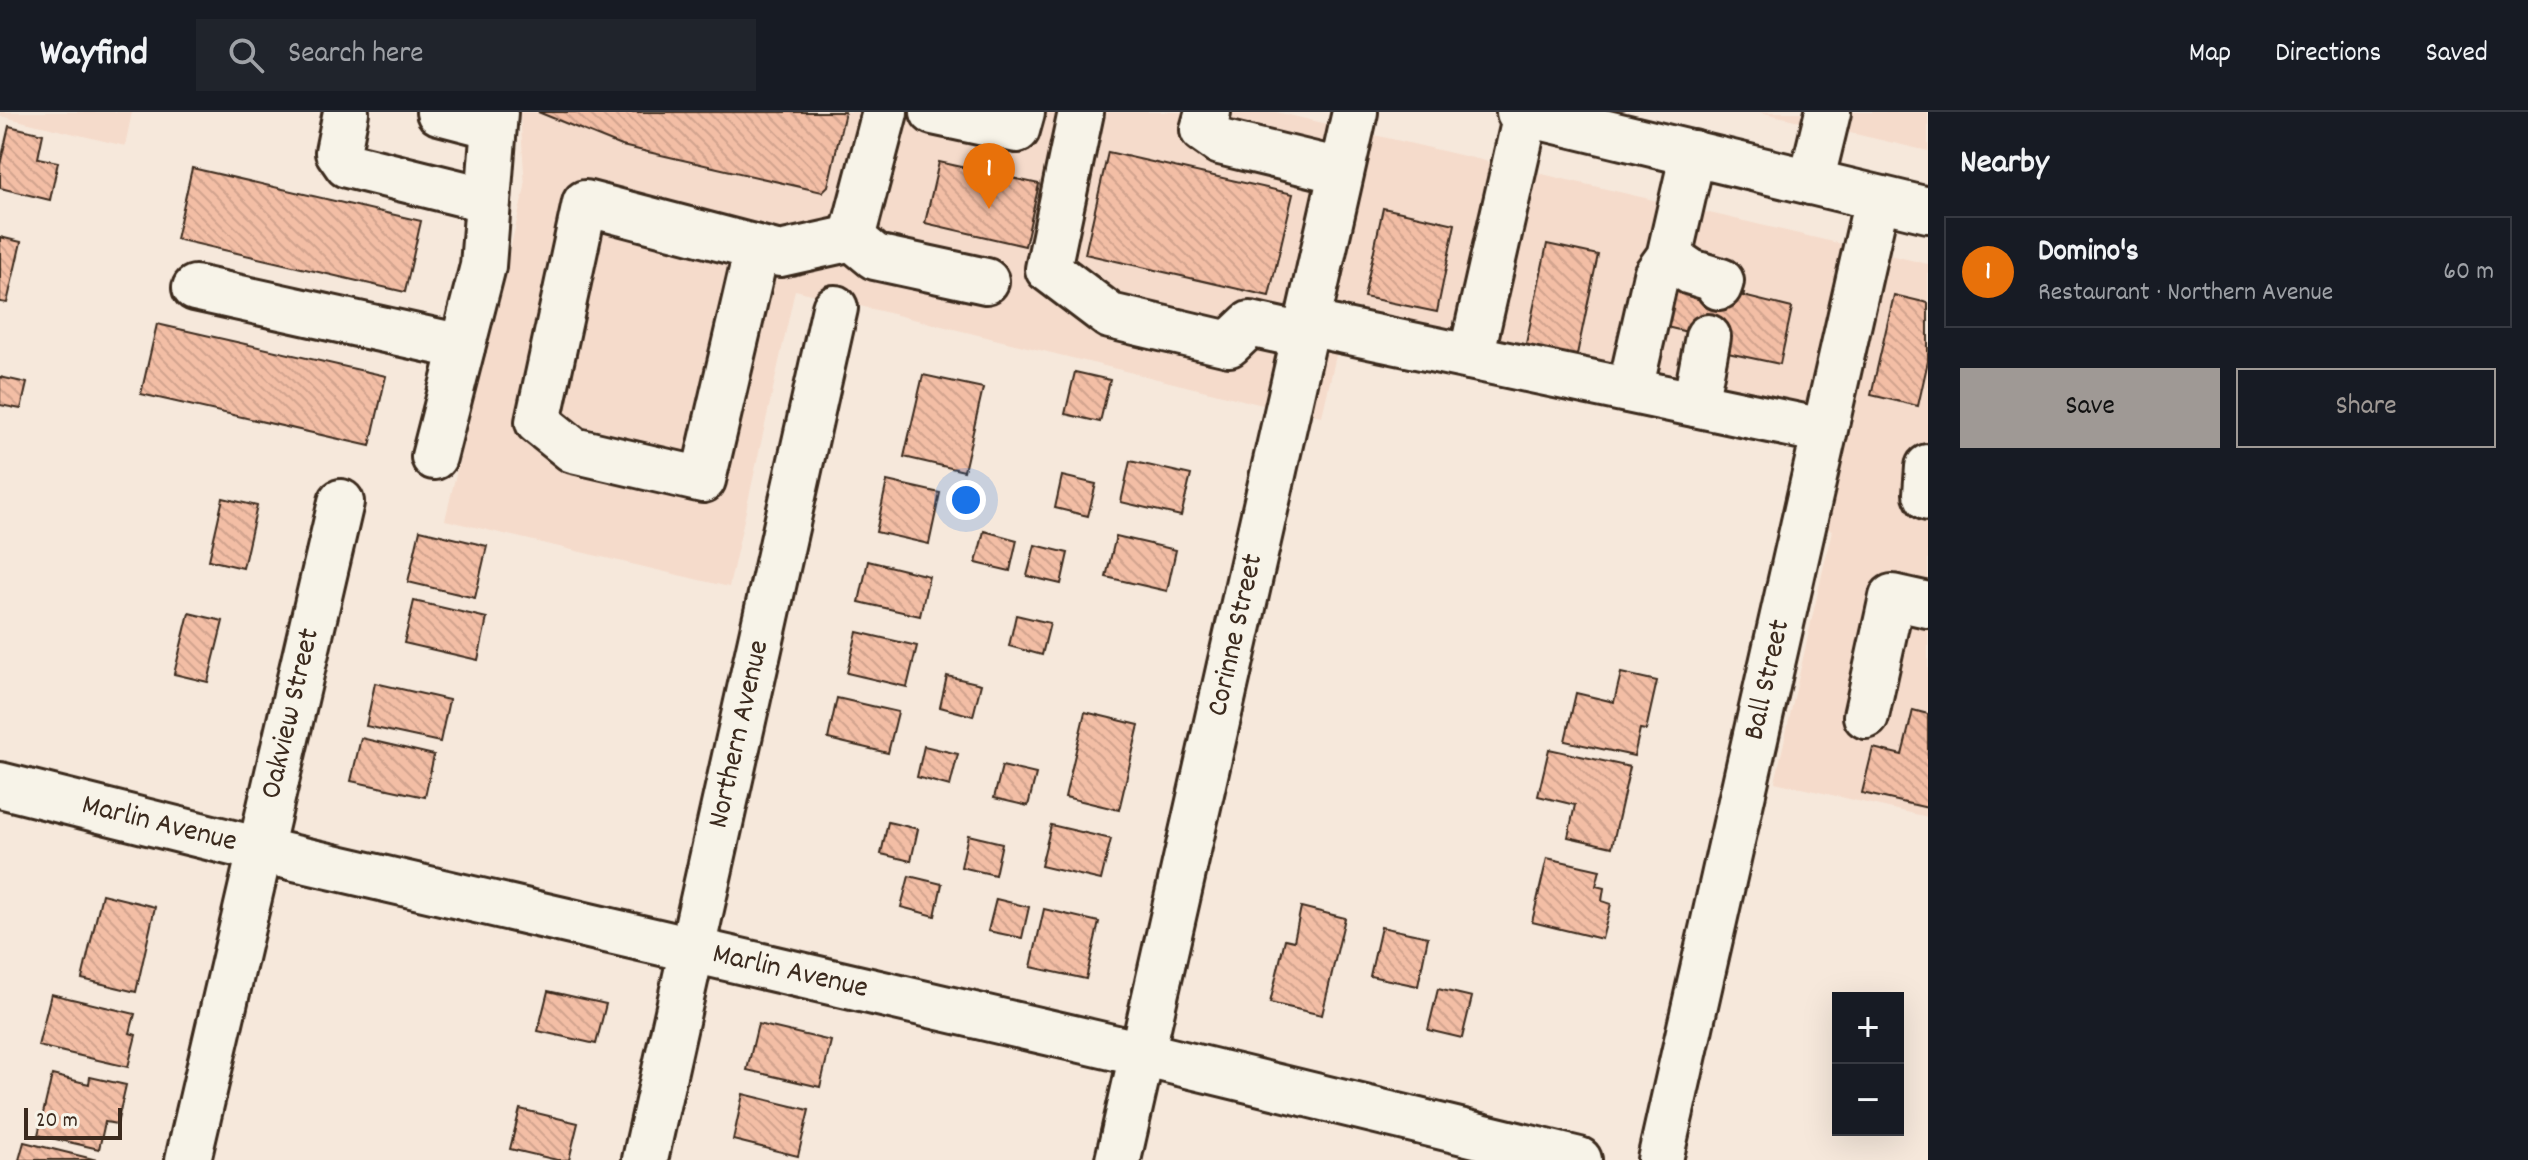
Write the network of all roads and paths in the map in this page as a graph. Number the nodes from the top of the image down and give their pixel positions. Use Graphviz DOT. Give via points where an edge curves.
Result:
graph roads {
  1 [pos="346,112"];
  2 [pos="439,112"];
  3 [pos="885,112"];
  4 [pos="933,112"];
  5 [pos="1022,112"];
  6 [pos="1081,112"];
  7 [pos="1208,112"];
  8 [pos="1355,112"];
  9 [pos="1828,112"];
  10 [pos="1522,113"];
  11 [pos="494,119"];
  12 [pos="1611,122"];
  13 [pos="1693,153"];
  14 [pos="1340,171"];
  15 [pos="1811,182"];
  16 [pos="1877,199"];
  17 [pos="488,200"];
  18 [pos="1928,210"];
  19 [pos="852,238"];
  20 [pos="757,248"];
  21 [pos="1669,257"];
  22 [pos="986,281"];
  23 [pos="1719,287"];
  24 [pos="195,288"];
  25 [pos="835,308"];
  26 [pos="1305,329"];
  27 [pos="1708,337"];
  28 [pos="462,347"];
  29 [pos="1471,357"];
  30 [pos="1630,390"];
  31 [pos="1695,404"];
  32 [pos="1823,431"];
  33 [pos="434,457"];
  34 [pos="1928,467"];
  35 [pos="1928,498"];
  36 [pos="341,502"];
  37 [pos="1928,605"];
  38 [pos="1866,716"];
  39 [pos="0,785"];
  40 [pos="260,850"];
  41 [pos="692,951"];
  42 [pos="1142,1054"];
  43 [pos="188,1160"];
  44 [pos="645,1160"];
  45 [pos="1118,1160"];
  46 [pos="1579,1160"];
  47 [pos="1660,1160"];
  1 -- 17 [label="street" via="338,152 347,165"];
  2 -- 11 [label="street"];
  3 -- 19 [label="street"];
  4 -- 5 [label="street" via="1017,130"];
  6 -- 26 [label="street" via="1048,269 1110,316 1229,344 1250,324"];
  7 -- 14 [label="street" via="1203,130 1220,142"];
  8 -- 14 [label="street, Corinne Street"];
  9 -- 15 [label="street"];
  10 -- 12 [label="street"];
  10 -- 29 [label="street"];
  11 -- 17 [label="street"];
  12 -- 13 [label="street"];
  13 -- 15 [label="street"];
  13 -- 21 [label="street"];
  14 -- 26 [label="street, Corinne Street"];
  15 -- 16 [label="street"];
  16 -- 18 [label="street"];
  16 -- 32 [label="street, Ball Street"];
  17 -- 28 [label="street" via="483,266"];
  19 -- 20 [label="street" via="780,254"];
  19 -- 22 [label="street" via="875,257"];
  20 -- 20 [label="street" via="585,203 538,422 573,450 703,480"];
  21 -- 23 [label="street" via="1691,272 1721,281"];
  21 -- 30 [label="street" via="1656,275"];
  24 -- 28 [label="street"];
  25 -- 41 [label="street, Northern Avenue"];
  26 -- 29 [label="street"];
  26 -- 42 [label="street, Corinne Street"];
  27 -- 31 [label="street"];
  28 -- 33 [label="street"];
  29 -- 30 [label="street"];
  30 -- 31 [label="street"];
  31 -- 32 [label="street"];
  32 -- 47 [label="street, Ball Street"];
  34 -- 35 [label="street"];
  36 -- 40 [label="street, Oakview Street"];
  37 -- 38 [label="street" via="1892,597"];
  39 -- 40 [label="street, Marlin Avenue"];
  40 -- 41 [label="street, Marlin Avenue"];
  40 -- 43 [label="street, Oakview Street"];
  41 -- 42 [label="street, Marlin Avenue"];
  41 -- 44 [label="street, Northern Avenue"];
  42 -- 45 [label="street, Corinne Street"];
  42 -- 46 [label="street, Marlin Avenue"];
}
